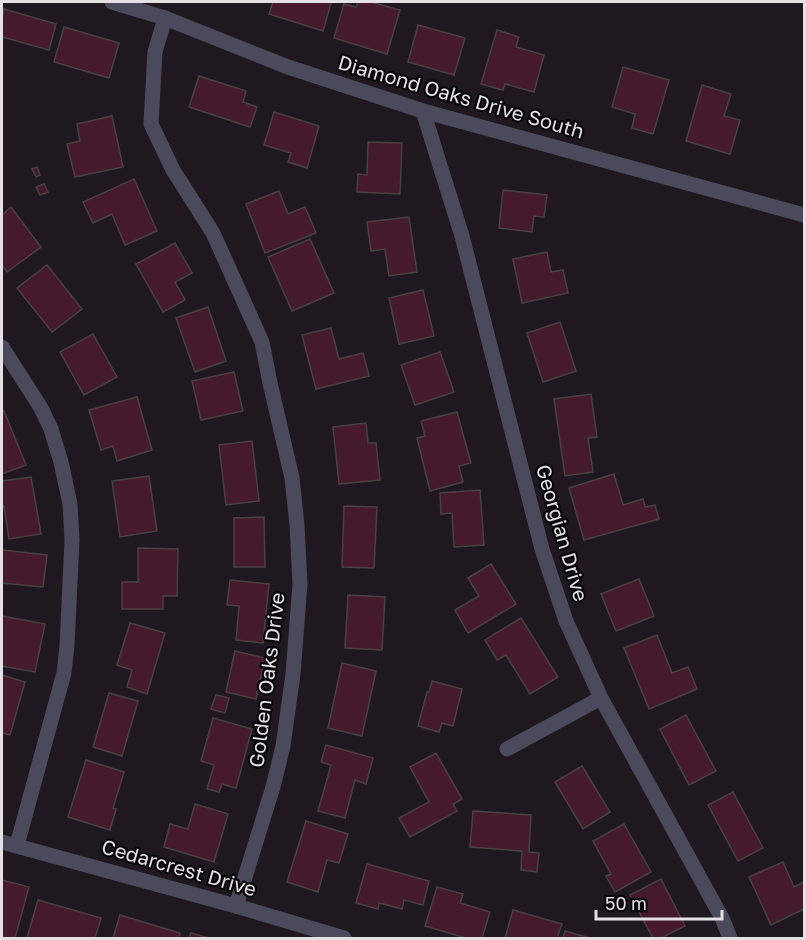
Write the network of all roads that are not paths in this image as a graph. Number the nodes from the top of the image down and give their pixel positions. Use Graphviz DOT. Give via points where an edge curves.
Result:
graph roads {
  1 [pos="112,2"];
  2 [pos="165,18"];
  3 [pos="423,111"];
  4 [pos="804,215"];
  5 [pos="2,347"];
  6 [pos="601,698"];
  7 [pos="507,749"];
  8 [pos="2,842"];
  9 [pos="17,846"];
  10 [pos="236,906"];
  11 [pos="344,939"];
  12 [pos="730,939"];
  1 -- 2 [label="street, Diamond Oaks Drive South"];
  2 -- 3 [label="street, Diamond Oaks Drive South" via="288,67"];
  2 -- 10 [label="street, Golden Oaks Drive" via="155,52 151,124 173,170 213,233 262,342 292,478 297,525 300,584 283,746"];
  3 -- 4 [label="street, Diamond Oaks Drive South"];
  3 -- 6 [label="street, Georgian Drive" via="462,236 542,549 566,621"];
  5 -- 9 [label="street" via="51,429 70,504 72,540 64,673"];
  6 -- 7 [label="street"];
  6 -- 12 [label="street, Georgian Drive"];
  8 -- 9 [label="street, Cedarcrest Drive"];
  9 -- 10 [label="street, Cedarcrest Drive"];
  10 -- 11 [label="street, Cedarcrest Drive"];
}
